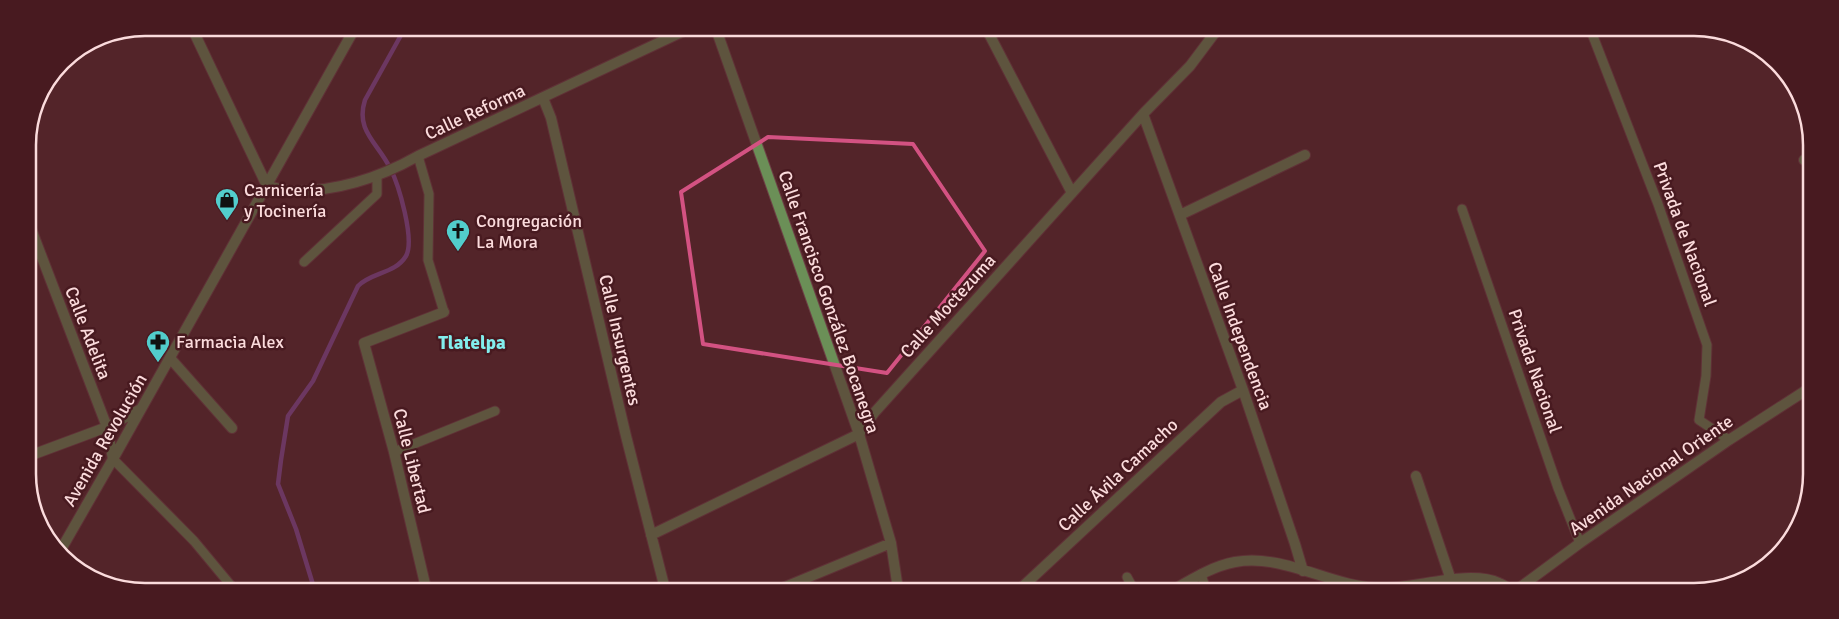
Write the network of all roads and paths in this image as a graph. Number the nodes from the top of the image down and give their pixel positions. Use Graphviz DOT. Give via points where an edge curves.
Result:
graph roads {
  1 [pos="196,36"];
  2 [pos="351,36"];
  3 [pos="673,36"];
  4 [pos="718,36"];
  5 [pos="990,36"];
  6 [pos="1212,36"];
  7 [pos="1593,36"];
  8 [pos="543,98"];
  9 [pos="1143,114"];
  10 [pos="1305,155"];
  11 [pos="418,156"];
  12 [pos="377,176"];
  13 [pos="267,186"];
  14 [pos="1072,192"];
  15 [pos="1462,209"];
  16 [pos="1180,215"];
  17 [pos="36,242"];
  18 [pos="304,262"];
  19 [pos="444,312"];
  20 [pos="170,358"];
  21 [pos="1243,390"];
  22 [pos="1803,391"];
  23 [pos="141,409"];
  24 [pos="496,411"];
  25 [pos="106,426"];
  26 [pos="232,428"];
  27 [pos="859,434"];
  28 [pos="1729,440"];
  29 [pos="394,452"];
  30 [pos="36,454"];
  31 [pos="113,459"];
  32 [pos="1416,476"];
  33 [pos="651,535"];
  34 [pos="891,543"];
  35 [pos="1580,543"];
  36 [pos="63,546"];
  37 [pos="1303,571"];
  38 [pos="1200,574"];
  39 [pos="1127,577"];
  40 [pos="1451,580"];
  41 [pos="229,583"];
  42 [pos="425,583"];
  43 [pos="663,583"];
  44 [pos="794,583"];
  45 [pos="897,583"];
  46 [pos="1026,583"];
  47 [pos="1130,583"];
  48 [pos="1185,583"];
  49 [pos="1203,583"];
  50 [pos="1349,583"];
  51 [pos="1425,583"];
  52 [pos="1501,583"];
  53 [pos="1525,583"];
  1 -- 13 [label="street"];
  2 -- 13 [label="street, Avenida Revolución"];
  3 -- 8 [label="street, Calle Reforma"];
  4 -- 27 [label="street, Calle Francisco González Bocanegra"];
  5 -- 14 [label="street"];
  6 -- 9 [label="street, Calle Moctezuma" via="1190,66"];
  7 -- 28 [label="lane, Privada de Nacional" via="1658,204 1707,345 1699,420"];
  8 -- 11 [label="street, Calle Reforma"];
  8 -- 33 [label="street, Calle Insurgentes" via="551,118"];
  9 -- 14 [label="street, Calle Moctezuma"];
  9 -- 16 [label="street, Calle Independencia"];
  10 -- 16 [label="street"];
  11 -- 12 [label="street, Calle Reforma"];
  11 -- 19 [label="lane" via="429,194 428,260"];
  12 -- 13 [label="street, Calle Reforma" via="322,189 288,191"];
  12 -- 18 [label="lane" via="377,194"];
  13 -- 20 [label="street, Avenida Revolución"];
  14 -- 27 [label="street, Calle Moctezuma" via="874,413"];
  15 -- 35 [label="lane, Privada Nacional"];
  16 -- 21 [label="street, Calle Independencia"];
  17 -- 25 [label="street, Calle Adelita"];
  19 -- 29 [label="street, Calle Libertad" via="364,342"];
  20 -- 23 [label="street, Avenida Revolución"];
  20 -- 26 [label="street"];
  21 -- 37 [label="street, Calle Independencia"];
  21 -- 46 [label="street, Calle Ávila Camacho" via="1221,402"];
  22 -- 28 [label="street, Avenida Nacional Oriente"];
  23 -- 25 [label="street"];
  23 -- 31 [label="street, Avenida Revolución"];
  24 -- 29 [label="lane"];
  25 -- 30 [label="street"];
  25 -- 31 [label="street, Calle Adelita"];
  27 -- 33 [label="street, Calle Moctezuma"];
  27 -- 34 [label="street, Calle Francisco González Bocanegra"];
  28 -- 35 [label="street, Avenida Nacional Oriente"];
  29 -- 42 [label="street, Calle Libertad"];
  31 -- 36 [label="street, Avenida Revolución"];
  31 -- 41 [label="lane" via="194,541"];
  32 -- 40 [label="street"];
  33 -- 43 [label="street, Calle Insurgentes"];
  34 -- 44 [label="street"];
  34 -- 45 [label="street, Calle Francisco González Bocanegra"];
  35 -- 53 [label="street, Avenida Nacional Oriente"];
  37 -- 38 [label="street" via="1263,560 1235,562"];
  37 -- 50 [label="street"];
  38 -- 48 [label="street"];
  38 -- 49 [label="lane"];
  39 -- 47 [label="lane"];
  40 -- 51 [label="street"];
  40 -- 52 [label="street" via="1484,579"];
}
